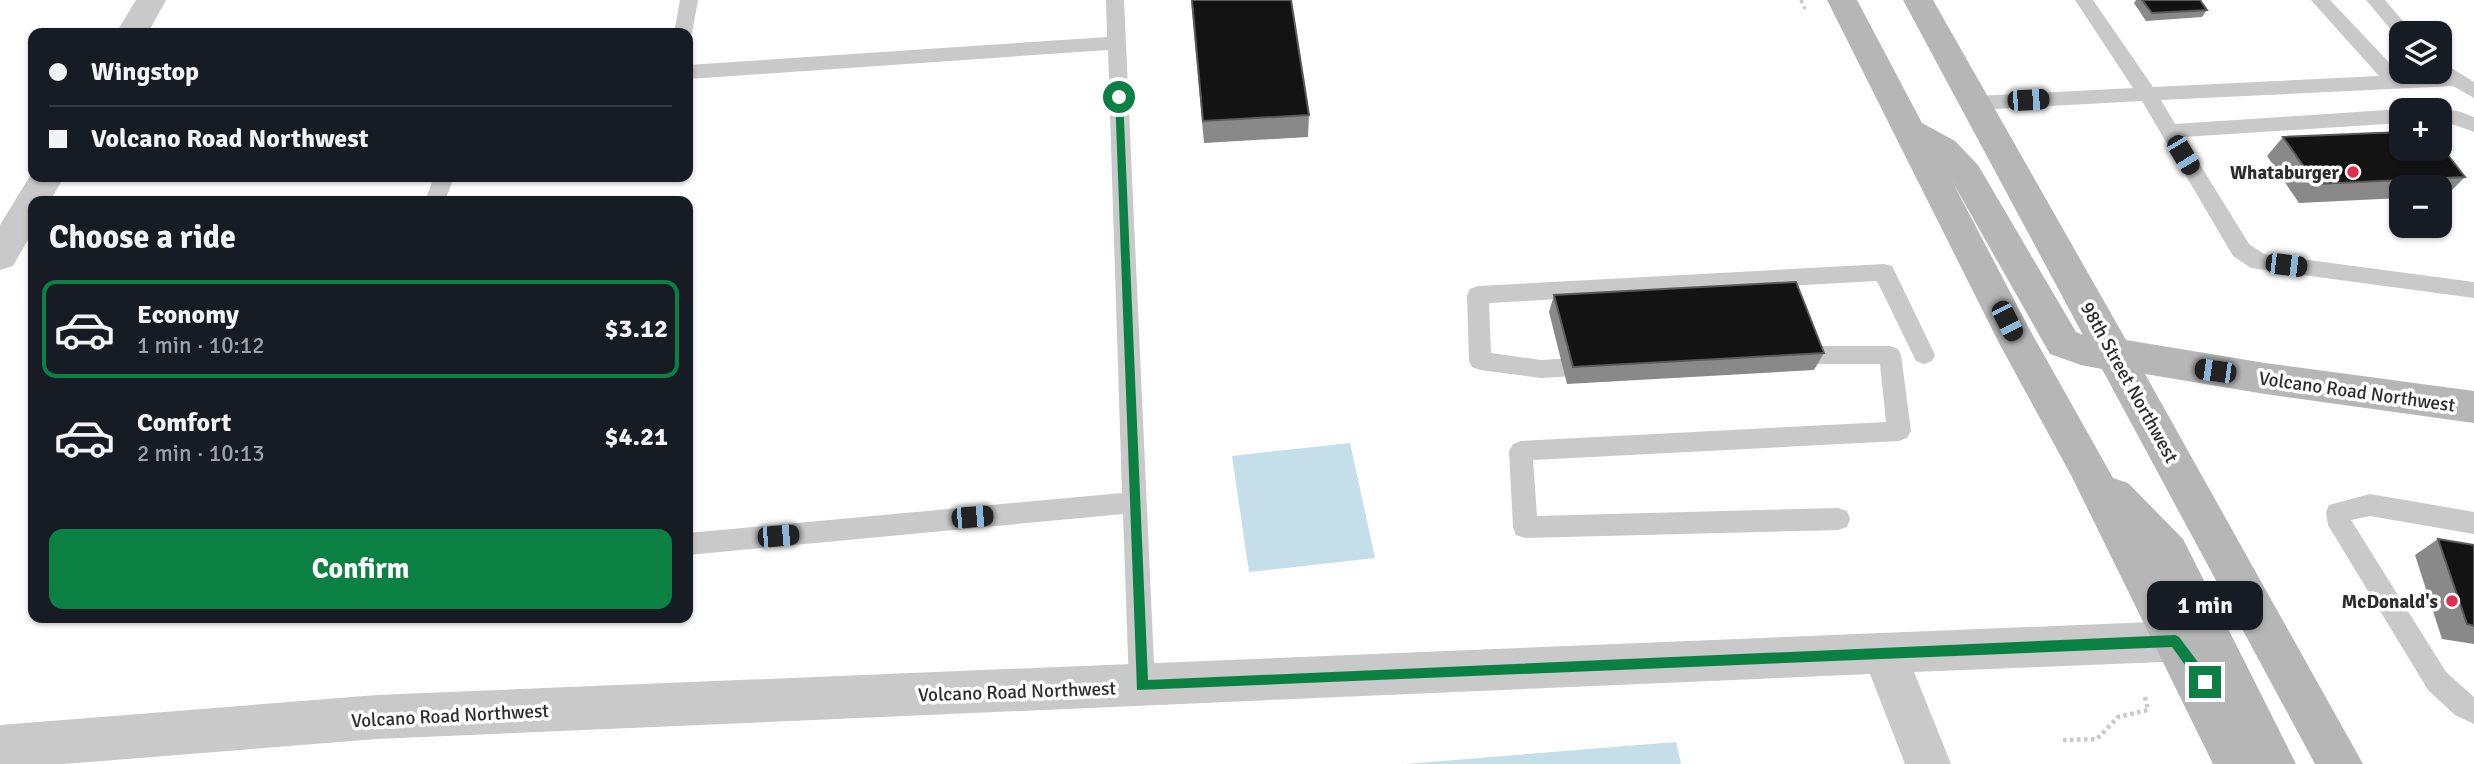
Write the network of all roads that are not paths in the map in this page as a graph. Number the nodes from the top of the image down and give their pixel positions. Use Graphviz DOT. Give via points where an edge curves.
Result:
graph roads {
  1 [pos="151,0"];
  2 [pos="689,0"];
  3 [pos="1115,0"];
  4 [pos="1842,0"];
  5 [pos="1918,0"];
  6 [pos="2084,0"];
  7 [pos="2320,0"];
  8 [pos="2375,0"];
  9 [pos="2393,21"];
  10 [pos="135,28"];
  11 [pos="683,28"];
  12 [pos="1116,43"];
  13 [pos="693,72"];
  14 [pos="2389,74"];
  15 [pos="2452,77"];
  16 [pos="2389,82"];
  17 [pos="2474,91"];
  18 [pos="2147,94"];
  19 [pos="1976,103"];
  20 [pos="2389,117"];
  21 [pos="2452,117"];
  22 [pos="2474,125"];
  23 [pos="1909,129"];
  24 [pos="2168,131"];
  25 [pos="28,209"];
  26 [pos="0,256"];
  27 [pos="2474,290"];
  28 [pos="2115,353"];
  29 [pos="1924,355"];
  30 [pos="1774,356"];
  31 [pos="1610,365"];
  32 [pos="2474,407"];
  33 [pos="2086,465"];
  34 [pos="1135,502"];
  35 [pos="1838,519"];
  36 [pos="2474,523"];
  37 [pos="693,544"];
  38 [pos="2175,641"];
  39 [pos="1885,656"];
  40 [pos="1142,686"];
  41 [pos="2474,711"];
  42 [pos="0,747"];
  43 [pos="1928,764"];
  44 [pos="2237,764"];
  45 [pos="2266,764"];
  46 [pos="2273,764"];
  47 [pos="2340,764"];
  1 -- 10 [label="street"];
  2 -- 11 [label="lane"];
  3 -- 12 [label="lane"];
  4 -- 23 [label="main road"];
  5 -- 19 [label="main road, 98th Street Northwest"];
  6 -- 18 [label="lane"];
  7 -- 14 [label="lane"];
  8 -- 9 [label="lane"];
  12 -- 13 [label="lane"];
  12 -- 34 [label="lane"];
  15 -- 17 [label="lane"];
  16 -- 18 [label="lane"];
  18 -- 19 [label="lane"];
  18 -- 24 [label="lane"];
  19 -- 28 [label="main road, 98th Street Northwest"];
  20 -- 24 [label="lane"];
  21 -- 22 [label="lane"];
  23 -- 28 [label="main road, Volcano Road Northwest" via="1943,150 1966,174 2063,343 2078,351"];
  23 -- 33 [label="main road"];
  24 -- 27 [label="lane" via="2241,250 2259,262"];
  25 -- 26 [label="street"];
  28 -- 32 [label="main road, Volcano Road Northwest"];
  28 -- 47 [label="main road, 98th Street Northwest"];
  29 -- 31 [label="lane" via="1884,272 1478,295 1480,361 1541,369"];
  30 -- 35 [label="lane" via="1890,355 1899,431 1521,451 1525,527"];
  33 -- 38 [label="main road"];
  33 -- 46 [label="main road" via="2168,552"];
  34 -- 37 [label="lane"];
  34 -- 40 [label="lane"];
  36 -- 41 [label="lane" via="2370,505 2338,512 2340,526 2437,681"];
  38 -- 39 [label="street, Volcano Road Northwest"];
  38 -- 44 [label="main road"];
  38 -- 45 [label="street"];
  39 -- 40 [label="street, Volcano Road Northwest"];
  39 -- 43 [label="street"];
  40 -- 42 [label="street, Volcano Road Northwest" via="377,717"];
}
